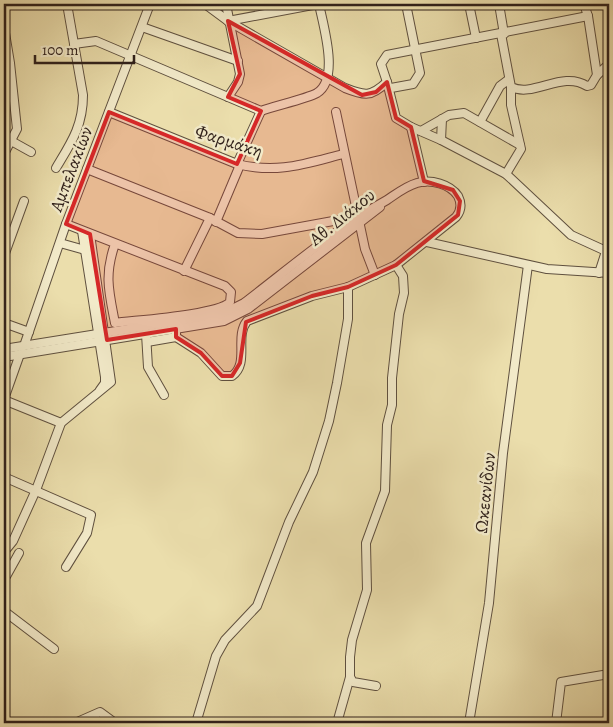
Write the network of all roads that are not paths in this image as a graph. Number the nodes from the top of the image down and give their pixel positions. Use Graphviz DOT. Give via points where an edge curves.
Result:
graph roads {
  1 [pos="68,4"];
  2 [pos="150,4"];
  3 [pos="205,4"];
  4 [pos="226,4"];
  5 [pos="319,4"];
  6 [pos="406,4"];
  7 [pos="469,4"];
  8 [pos="499,4"];
  9 [pos="584,4"];
  10 [pos="588,16"];
  11 [pos="228,22"];
  12 [pos="4,27"];
  13 [pos="142,27"];
  14 [pos="502,34"];
  15 [pos="476,38"];
  16 [pos="74,44"];
  17 [pos="414,49"];
  18 [pos="131,55"];
  19 [pos="238,61"];
  20 [pos="609,64"];
  21 [pos="597,75"];
  22 [pos="328,79"];
  23 [pos="509,84"];
  24 [pos="389,85"];
  25 [pos="228,97"];
  26 [pos="260,111"];
  27 [pos="109,112"];
  28 [pos="336,112"];
  29 [pos="442,119"];
  30 [pos="480,122"];
  31 [pos="411,127"];
  32 [pos="421,131"];
  33 [pos="7,139"];
  34 [pos="441,140"];
  35 [pos="520,145"];
  36 [pos="31,152"];
  37 [pos="4,154"];
  38 [pos="343,154"];
  39 [pos="238,164"];
  40 [pos="56,168"];
  41 [pos="87,169"];
  42 [pos="506,174"];
  43 [pos="424,182"];
  44 [pos="24,201"];
  45 [pos="213,220"];
  46 [pos="359,220"];
  47 [pos="66,224"];
  48 [pos="82,231"];
  49 [pos="90,234"];
  50 [pos="60,242"];
  51 [pos="427,242"];
  52 [pos="609,242"];
  53 [pos="116,244"];
  54 [pos="85,250"];
  55 [pos="606,251"];
  56 [pos="4,256"];
  57 [pos="396,265"];
  58 [pos="528,265"];
  59 [pos="184,271"];
  60 [pos="599,272"];
  61 [pos="609,273"];
  62 [pos="375,275"];
  63 [pos="348,287"];
  64 [pos="4,322"];
  65 [pos="29,332"];
  66 [pos="176,333"];
  67 [pos="102,337"];
  68 [pos="147,338"];
  69 [pos="24,346"];
  70 [pos="4,350"];
  71 [pos="20,354"];
  72 [pos="4,357"];
  73 [pos="164,394"];
  74 [pos="4,399"];
  75 [pos="61,423"];
  76 [pos="4,477"];
  77 [pos="36,490"];
  78 [pos="4,552"];
  79 [pos="19,553"];
  80 [pos="66,567"];
  81 [pos="4,580"];
  82 [pos="4,611"];
  83 [pos="54,648"];
  84 [pos="609,674"];
  85 [pos="350,677"];
  86 [pos="376,686"];
  87 [pos="4,716"];
  88 [pos="8,723"];
  89 [pos="75,723"];
  90 [pos="115,723"];
  91 [pos="196,723"];
  92 [pos="337,723"];
  93 [pos="469,723"];
  94 [pos="556,723"];
  1 -- 16 [label="street"];
  2 -- 13 [label="street, Αμπελακίων"];
  3 -- 11 [label="street"];
  4 -- 11 [label="street"];
  5 -- 11 [label="street"];
  5 -- 22 [label="street" via="327,42"];
  6 -- 17 [label="street"];
  7 -- 15 [label="street"];
  8 -- 14 [label="street"];
  9 -- 10 [label="street"];
  10 -- 14 [label="street"];
  10 -- 21 [label="street"];
  11 -- 19 [label="street"];
  11 -- 22 [label="street"];
  12 -- 33 [label="street" via="17,129"];
  13 -- 18 [label="street, Αμπελακίων"];
  13 -- 19 [label="street"];
  14 -- 15 [label="street"];
  14 -- 23 [label="street"];
  15 -- 17 [label="street"];
  16 -- 18 [label="street" via="96,41"];
  16 -- 40 [label="street" via="83,107 79,127"];
  17 -- 24 [label="street" via="384,58 381,64"];
  17 -- 24 [label="street" via="420,73 412,84"];
  18 -- 25 [label="street"];
  18 -- 27 [label="street, Αμπελακίων"];
  19 -- 25 [label="street" via="238,82"];
  20 -- 21 [label="street"];
  21 -- 23 [label="street" via="587,86 578,80 521,90"];
  22 -- 24 [label="street" via="362,95"];
  22 -- 26 [label="street" via="314,94"];
  23 -- 30 [label="street" via="500,86"];
  23 -- 35 [label="street"];
  24 -- 31 [label="street" via="396,118"];
  25 -- 26 [label="street"];
  26 -- 39 [label="street"];
  27 -- 39 [label="street, Φαρμάκη"];
  27 -- 41 [label="street, Αμπελακίων"];
  28 -- 38 [label="street"];
  29 -- 30 [label="street" via="464,112"];
  29 -- 32 [label="street"];
  29 -- 34 [label="street"];
  30 -- 35 [label="street"];
  31 -- 32 [label="street"];
  31 -- 43 [label="street"];
  32 -- 34 [label="street"];
  33 -- 36 [label="street"];
  33 -- 37 [label="street"];
  34 -- 42 [label="street"];
  35 -- 42 [label="street" via="521,149"];
  38 -- 39 [label="street, Φαρμάκη" via="272,170"];
  38 -- 46 [label="street"];
  39 -- 45 [label="street"];
  41 -- 45 [label="street"];
  41 -- 47 [label="street, Αμπελακίων"];
  42 -- 55 [label="street" via="571,235"];
  43 -- 46 [label="street, Αθ. Διάκου" via="389,198"];
  43 -- 51 [label="street" via="450,188 461,204 456,217"];
  44 -- 56 [label="street"];
  45 -- 46 [label="street" via="238,233 262,234"];
  45 -- 59 [label="street"];
  46 -- 62 [label="street"];
  46 -- 66 [label="street, Αθ. Διάκου" via="240,314 224,322"];
  46 -- 67 [label="street, Αθ. Διάκου" via="229,312"];
  47 -- 48 [label="street"];
  47 -- 50 [label="street, Αμπελακίων"];
  48 -- 49 [label="street"];
  48 -- 54 [label="street"];
  49 -- 53 [label="street"];
  49 -- 67 [label="street"];
  50 -- 54 [label="street"];
  50 -- 65 [label="street, Αμπελακίων"];
  51 -- 57 [label="street"];
  51 -- 58 [label="street"];
  52 -- 55 [label="street"];
  53 -- 59 [label="street"];
  53 -- 59 [label="street" via="107,282 115,323 206,311 224,307 230,302 232,295 228,288"];
  54 -- 67 [label="street"];
  55 -- 60 [label="street"];
  57 -- 62 [label="street"];
  57 -- 85 [label="street" via="403,276 404,294 386,433 385,491 366,543 367,590 352,640"];
  58 -- 60 [label="street" via="565,272"];
  58 -- 93 [label="street, Ωκεανίδων" via="503,453 489,603"];
  60 -- 61 [label="street"];
  62 -- 63 [label="street"];
  63 -- 66 [label="street" via="312,296 247,321 242,332 240,363 232,376 222,376"];
  63 -- 91 [label="street" via="348,319 337,383 313,472 289,522 257,606 224,640 216,656"];
  64 -- 65 [label="street"];
  65 -- 69 [label="street, Αμπελακίων"];
  66 -- 68 [label="street, Αθ. Διάκου"];
  67 -- 68 [label="street, Αθ. Διάκου"];
  67 -- 69 [label="street, Αθ. Διάκου"];
  67 -- 71 [label="street, Αθ. Διάκου"];
  67 -- 75 [label="street" via="111,382"];
  68 -- 73 [label="street" via="148,366"];
  69 -- 70 [label="street, Αθ. Διάκου"];
  71 -- 72 [label="street, Αθ. Διάκου"];
  71 -- 74 [label="street"];
  74 -- 75 [label="street"];
  75 -- 77 [label="street"];
  76 -- 77 [label="street"];
  77 -- 78 [label="street" via="13,541"];
  77 -- 80 [label="street" via="91,515 87,532"];
  79 -- 81 [label="street"];
  82 -- 83 [label="street"];
  84 -- 94 [label="street" via="561,682"];
  85 -- 86 [label="street" via="353,682"];
  85 -- 92 [label="street"];
  87 -- 88 [label="street"];
  89 -- 90 [label="street" via="100,712"];
}
